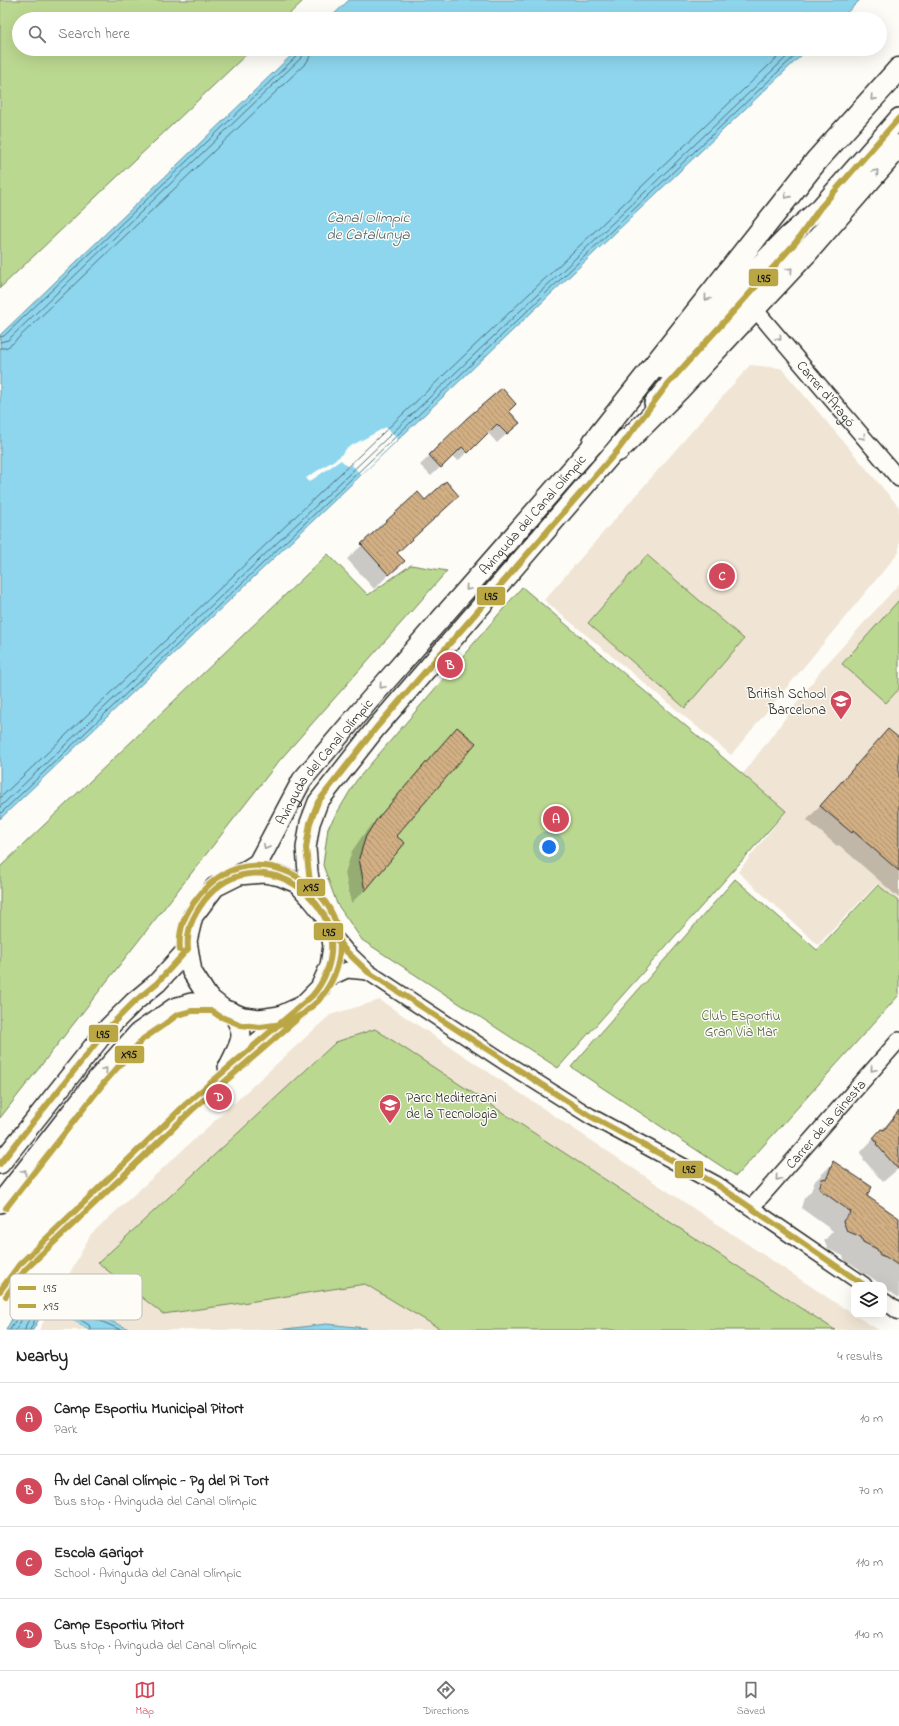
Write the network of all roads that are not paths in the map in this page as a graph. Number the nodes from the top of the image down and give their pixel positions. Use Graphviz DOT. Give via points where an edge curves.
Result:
graph roads {
  1 [pos="899,69"];
  2 [pos="899,118"];
  3 [pos="899,146"];
  4 [pos="820,208"];
  5 [pos="754,308"];
  6 [pos="594,442"];
  7 [pos="618,450"];
  8 [pos="899,479"];
  9 [pos="239,875"];
  10 [pos="312,899"];
  11 [pos="331,933"];
  12 [pos="188,948"];
  13 [pos="368,972"];
  14 [pos="323,981"];
  15 [pos="215,1003"];
  16 [pos="302,1006"];
  17 [pos="232,1012"];
  18 [pos="899,1040"];
  19 [pos="0,1164"];
  20 [pos="0,1203"];
  21 [pos="752,1207"];
  22 [pos="860,1282"];
  23 [pos="887,1302"];
  24 [pos="899,1312"];
  1 -- 6 [label="highway, one-way" via="817,160"];
  2 -- 4 [label="street, Avinguda del Canal Olímpic"];
  5 -- 3 [label="highway, one-way"];
  4 -- 6 [label="street, Avinguda del Canal Olímpic" via="788,236"];
  4 -- 7 [label="street, Avinguda del Canal Olímpic" via="796,242 667,385"];
  5 -- 7 [label="highway"];
  5 -- 8 [label="street, Carrer d'Aragó, one-way"];
  6 -- 9 [label="street, Avinguda del Canal Olímpic, one-way" via="302,780 258,863"];
  7 -- 10 [label="street, Avinguda del Canal Olímpic" via="376,728 318,802 310,823 306,848"];
  9 -- 10 [label="street" via="264,873 280,876 296,884"];
  9 -- 12 [label="street, Avinguda del Canal Olímpic" via="215,887 193,916 187,941"];
  10 -- 11 [label="street" via="324,914"];
  11 -- 13 [label="street"];
  11 -- 14 [label="street" via="333,946 330,966"];
  12 -- 15 [label="street, Avinguda del Canal Olímpic" via="192,972 208,997"];
  12 -- 19 [label="street" via="157,983 108,1028"];
  13 -- 14 [label="street" via="347,970"];
  13 -- 21 [label="street" via="590,1116 716,1184"];
  14 -- 16 [label="street" via="320,988"];
  15 -- 17 [label="street"];
  20 -- 15 [label="street, one-way" via="97,1079 138,1033 174,1008 191,1003"];
  16 -- 17 [label="street" via="280,1016 260,1019 243,1017"];
  16 -- 17 [label="street" via="228,1067 242,1036"];
  18 -- 21 [label="street, Carrer de la Ginesta, one-way"];
  21 -- 22 [label="street"];
  23 -- 24 [label="street"];
}
